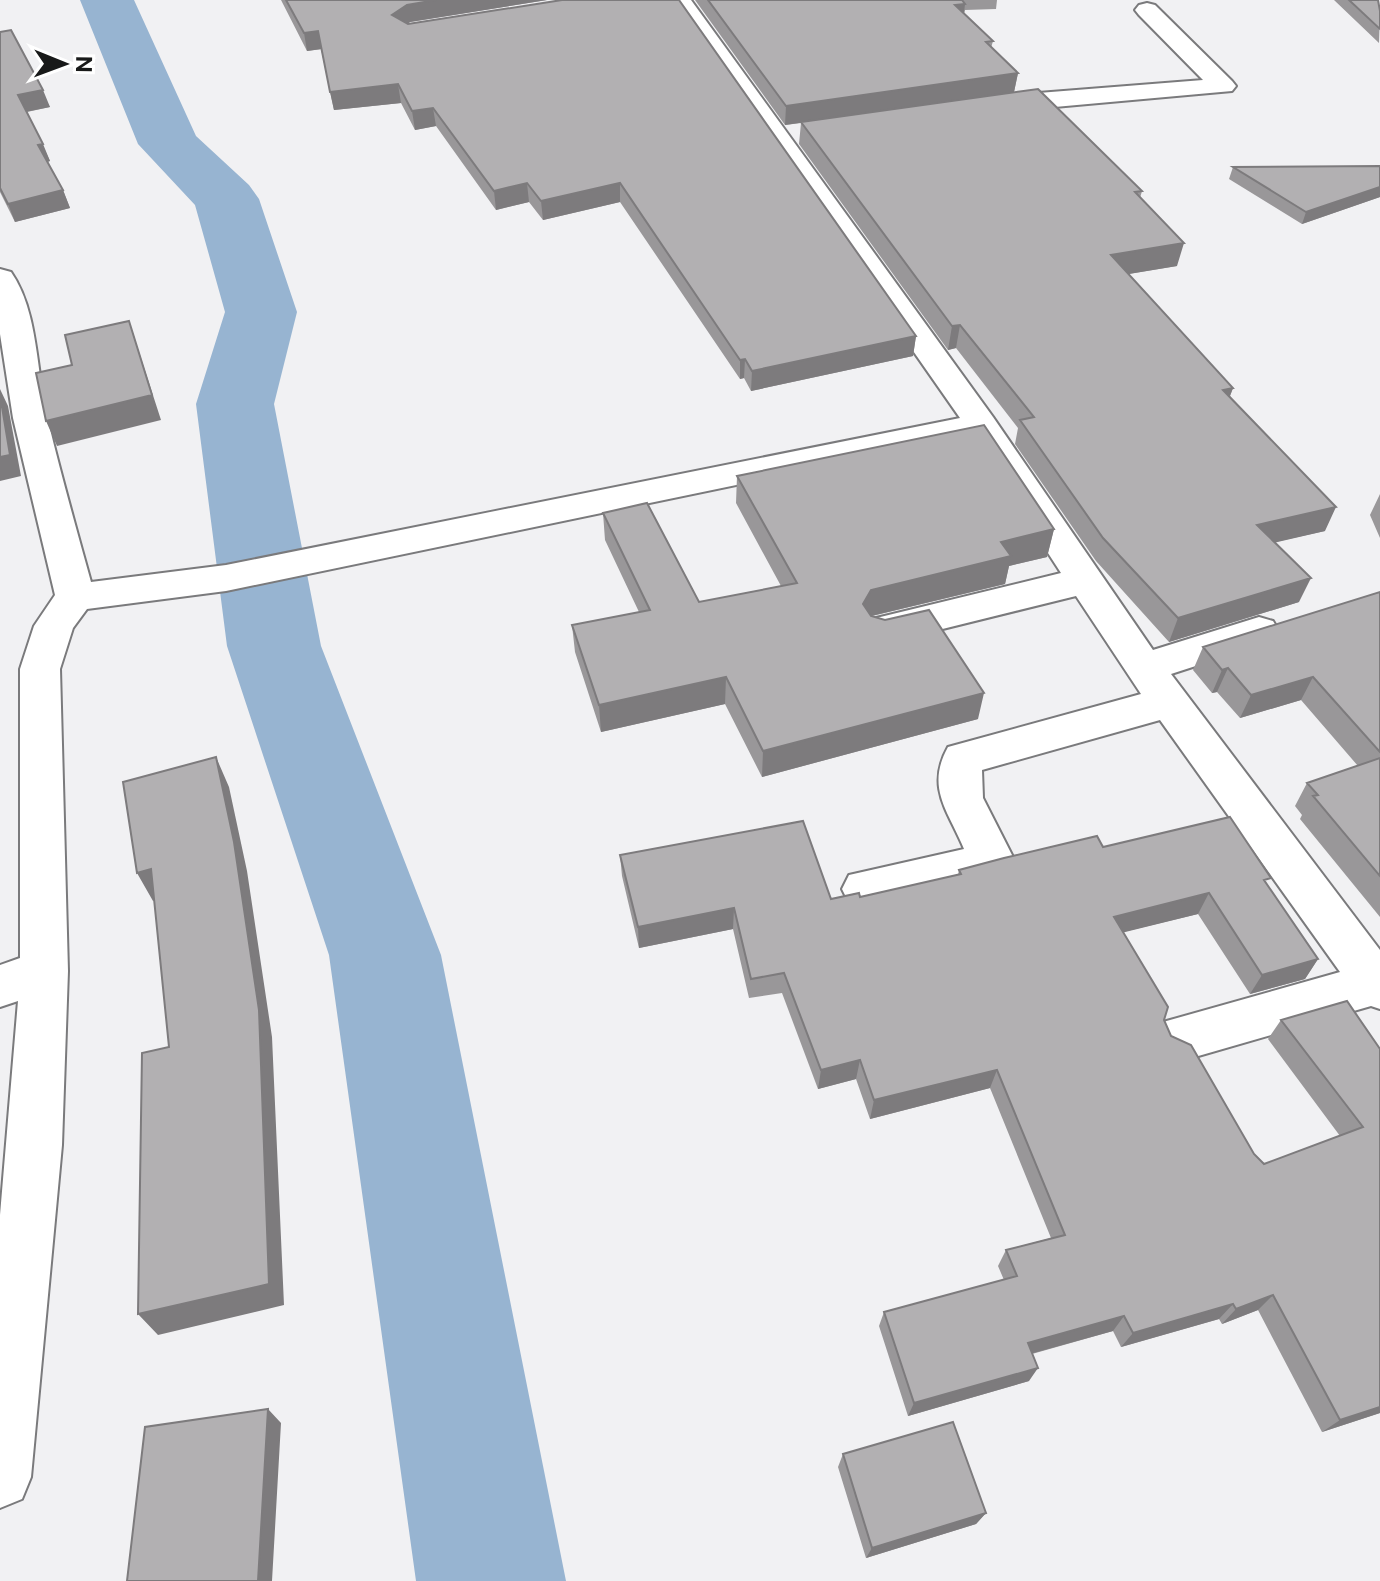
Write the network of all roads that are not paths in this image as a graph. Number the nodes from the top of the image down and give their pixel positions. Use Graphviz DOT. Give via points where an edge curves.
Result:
graph roads {
  1 [pos="679,0"];
  2 [pos="1147,10"];
  3 [pos="958,109"];
  4 [pos="0,278"];
  5 [pos="981,424"];
  6 [pos="1084,581"];
  7 [pos="75,596"];
  8 [pos="1295,620"];
  9 [pos="882,630"];
  10 [pos="1144,668"];
  11 [pos="1170,702"];
  12 [pos="865,889"];
  13 [pos="22,978"];
  14 [pos="1378,985"];
  15 [pos="1181,1038"];
  16 [pos="0,1477"];
  1 -- 5 [label="street" via="791,134"];
  2 -- 3 [label="street" via="1223,86"];
  4 -- 7 [label="street"];
  5 -- 6 [label="street"];
  5 -- 7 [label="street" via="230,576"];
  6 -- 9 [label="street"];
  6 -- 10 [label="street"];
  7 -- 13 [label="street" via="54,626 40,669"];
  8 -- 10 [label="street"];
  10 -- 11 [label="street"];
  11 -- 12 [label="street" via="963,759 955,779 960,799 990,857 973,867"];
  11 -- 14 [label="street"];
  13 -- 16 [label="street" via="35,1145"];
  14 -- 15 [label="street"];
}
